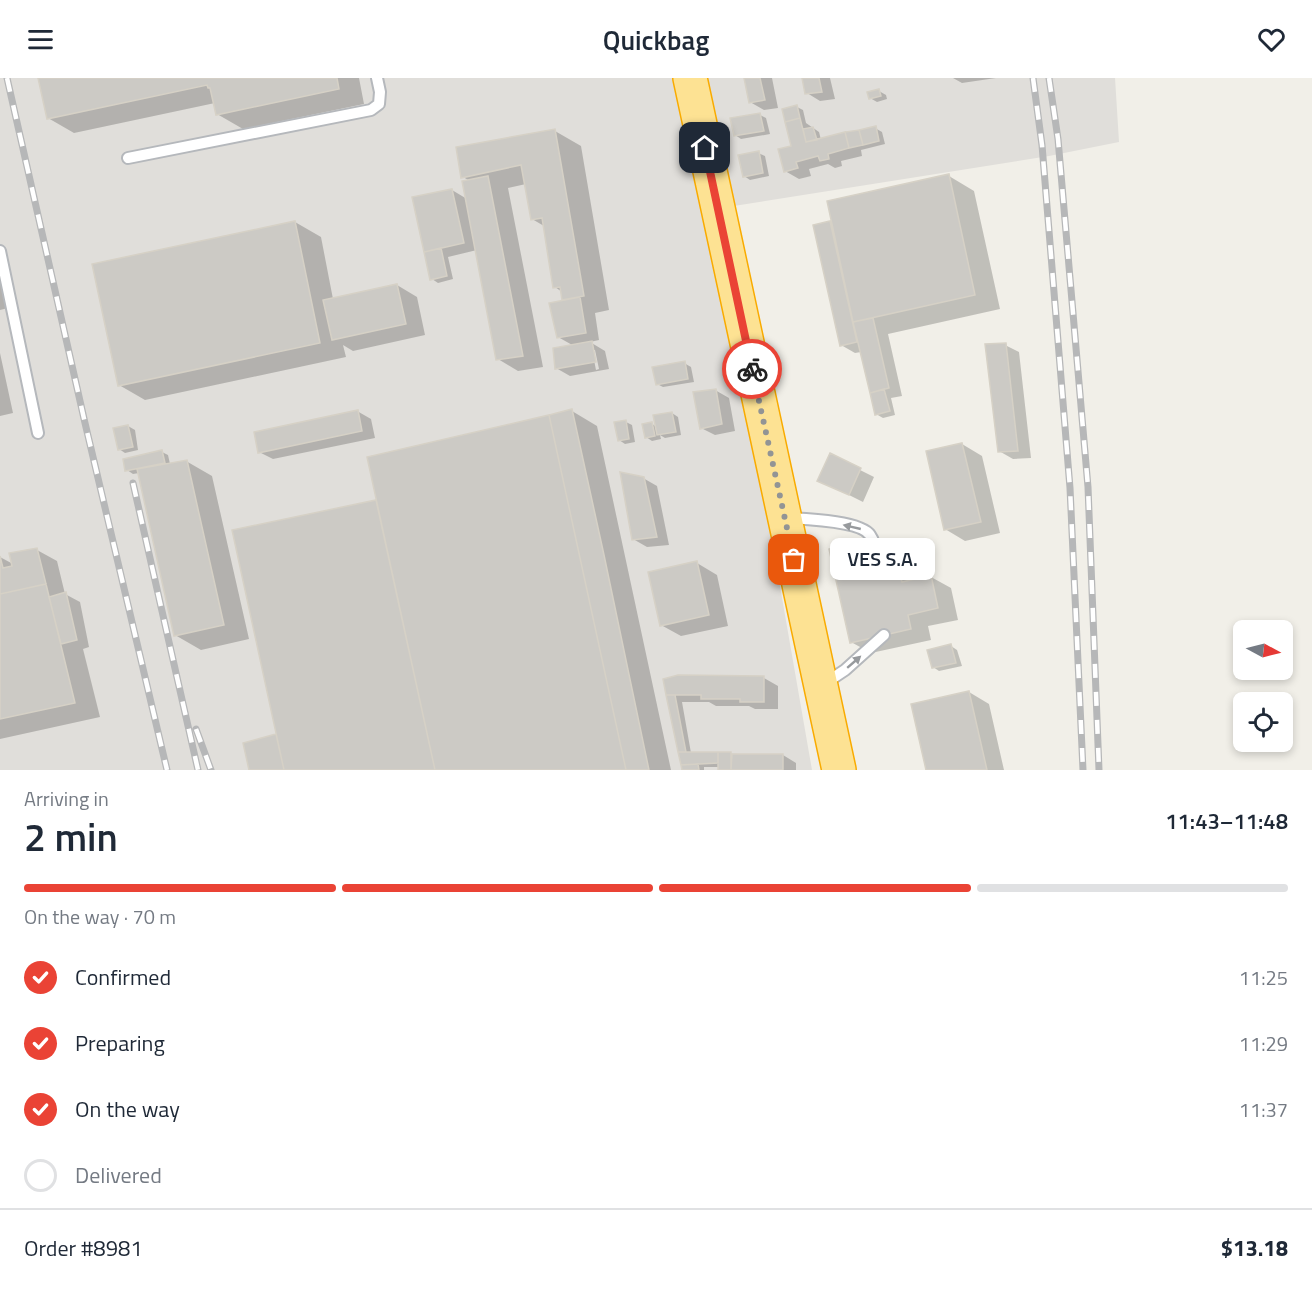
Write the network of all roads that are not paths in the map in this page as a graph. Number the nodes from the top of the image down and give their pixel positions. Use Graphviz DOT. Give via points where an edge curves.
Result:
graph roads {
  1 [pos="377,78"];
  2 [pos="690,78"];
  3 [pos="128,158"];
  4 [pos="0,251"];
  5 [pos="38,433"];
  6 [pos="785,518"];
  7 [pos="881,571"];
  8 [pos="884,635"];
  9 [pos="821,686"];
  10 [pos="838,770"];
  1 -- 3 [label="lane" via="379,104 371,110"];
  2 -- 6 [label="highway"];
  4 -- 5 [label="lane"];
  7 -- 6 [label="lane, one-way" via="868,532 812,519"];
  6 -- 9 [label="highway"];
  9 -- 8 [label="lane, one-way"];
  9 -- 10 [label="highway"];
}
